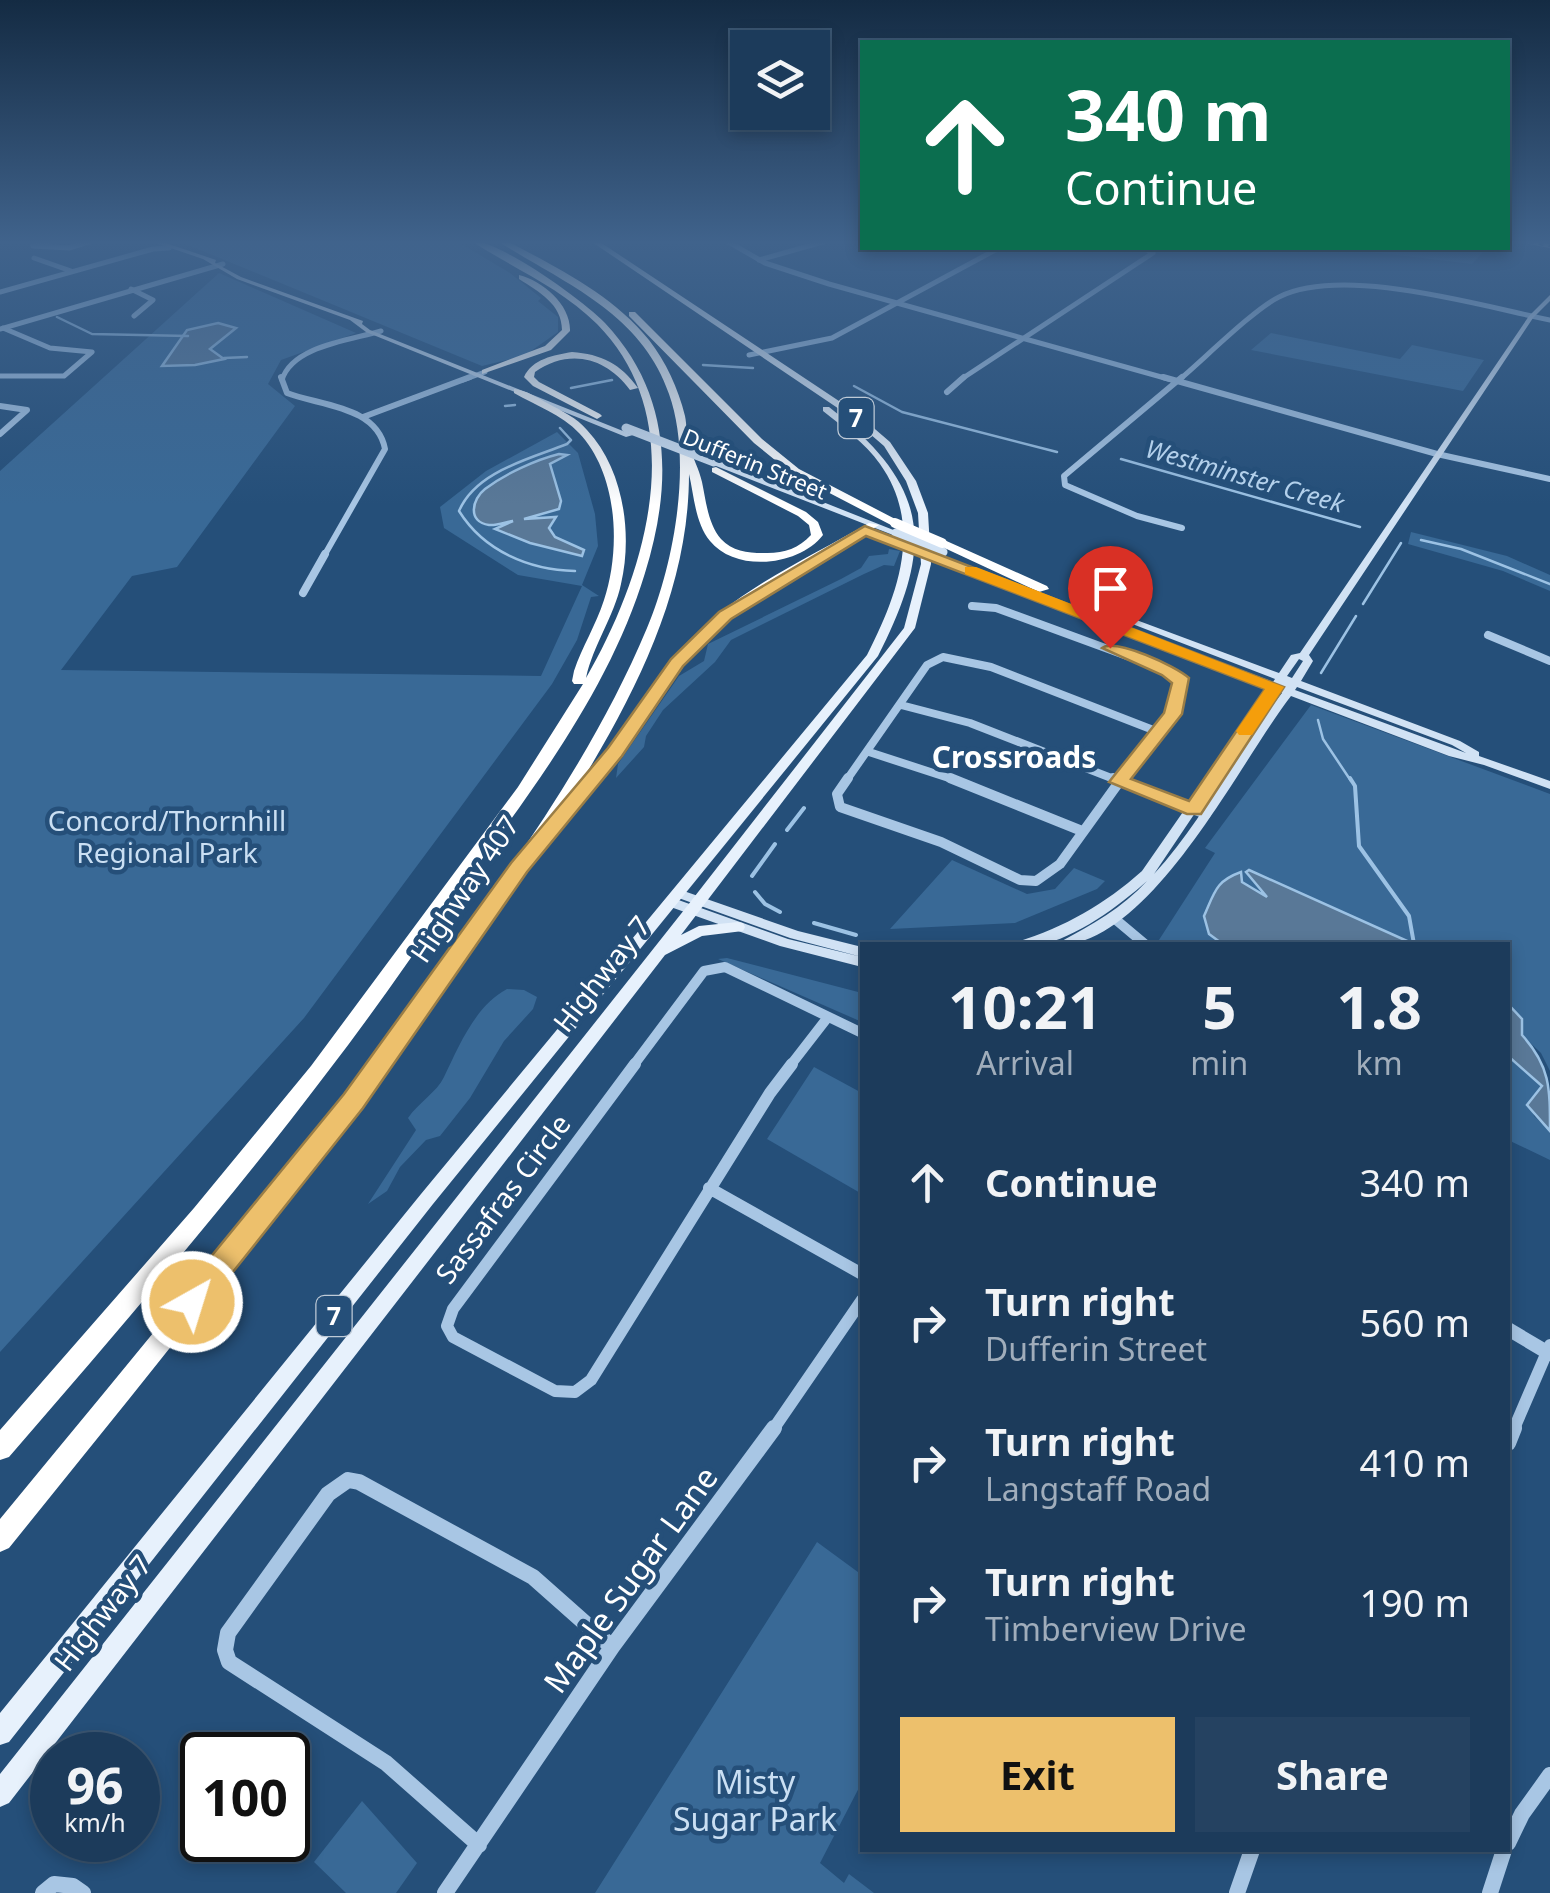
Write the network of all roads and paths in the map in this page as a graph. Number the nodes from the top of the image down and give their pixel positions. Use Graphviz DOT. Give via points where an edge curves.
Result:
graph roads {
  1 [pos="369,328"];
  2 [pos="565,328"];
  3 [pos="606,328"];
  4 [pos="633,328"];
  5 [pos="648,328"];
  6 [pos="717,328"];
  7 [pos="719,328"];
  8 [pos="851,328"];
  9 [pos="985,328"];
  10 [pos="1039,328"];
  11 [pos="1240,328"];
  12 [pos="1527,328"];
  13 [pos="1,329"];
  14 [pos="378,332"];
  15 [pos="1023,339"];
  16 [pos="755,353"];
  17 [pos="483,374"];
  18 [pos="0,376"];
  19 [pos="1178,382"];
  20 [pos="517,390"];
  21 [pos="947,392"];
  22 [pos="0,406"];
  23 [pos="596,416"];
  24 [pos="364,417"];
  25 [pos="628,431"];
  26 [pos="0,434"];
  27 [pos="655,434"];
  28 [pos="682,441"];
  29 [pos="1437,454"];
  30 [pos="715,466"];
  31 [pos="1550,479"];
  32 [pos="869,528"];
  33 [pos="1182,528"];
  34 [pos="896,533"];
  35 [pos="943,552"];
  36 [pos="1043,589"];
  37 [pos="303,593"];
  38 [pos="972,606"];
  39 [pos="1488,635"];
  40 [pos="1550,661"];
  41 [pos="1285,685"];
  42 [pos="582,694"];
  43 [pos="901,706"];
  44 [pos="1161,733"];
  45 [pos="869,752"];
  46 [pos="1488,762"];
  47 [pos="1119,782"];
  48 [pos="1550,785"];
  49 [pos="1200,812"];
  50 [pos="1082,831"];
  51 [pos="519,868"];
  52 [pos="674,898"];
  53 [pos="696,905"];
  54 [pos="1115,919"];
  55 [pos="738,926"];
  56 [pos="1030,942"];
  57 [pos="1071,942"];
  58 [pos="1142,942"];
  59 [pos="860,951"];
  60 [pos="650,960"];
  61 [pos="860,962"];
  62 [pos="828,1017"];
  63 [pos="860,1032"];
  64 [pos="709,1188"];
  65 [pos="860,1273"];
  66 [pos="860,1303"];
  67 [pos="1510,1330"];
  68 [pos="1549,1351"];
  69 [pos="1510,1439"];
  70 [pos="0,1448"];
  71 [pos="0,1538"];
  72 [pos="612,1647"];
  73 [pos="0,1733"];
  74 [pos="1550,1775"];
  75 [pos="0,1794"];
  76 [pos="1510,1839"];
  77 [pos="479,1845"];
  78 [pos="1251,1852"];
  79 [pos="1504,1852"];
  80 [pos="43,1893"];
  81 [pos="82,1893"];
  82 [pos="445,1893"];
  83 [pos="1238,1893"];
  84 [pos="1490,1893"];
  1 -- 14 [label="main road, Dufferin Street"];
  2 -- 17 [label="highway" via="548,348"];
  3 -- 27 [label="highway, Highway 407" via="630,355"];
  4 -- 28 [label="highway, Highway 407" via="675,396"];
  5 -- 34 [label="highway" via="758,441"];
  6 -- 16 [label="main road, Highway 7 / 7"];
  7 -- 16 [label="main road, Highway 7 / 7"];
  8 -- 16 [label="street"];
  9 -- 15 [label="street"];
  10 -- 15 [label="street"];
  11 -- 19 [label="street"];
  12 -- 29 [label="main road"];
  13 -- 18 [label="street" via="50,348 92,352 64,376"];
  14 -- 17 [label="main road, Dufferin Street"];
  14 -- 24 [label="street" via="293,362 281,377 287,393 298,399"];
  15 -- 19 [label="street"];
  15 -- 21 [label="street"];
  16 -- 52 [label="main road, Highway 7 / 7" via="874,446 908,514 910,558 898,612 872,656"];
  16 -- 53 [label="main road, Highway 7 / 7" via="887,444 923,514 926,564 908,628 884,664"];
  17 -- 20 [label="main road, Dufferin Street"];
  17 -- 23 [label="main road, Dufferin Street"];
  17 -- 24 [label="street"];
  19 -- 29 [label="street"];
  19 -- 33 [label="street" via="1062,482"];
  20 -- 25 [label="main road, Dufferin Street"];
  20 -- 42 [label="highway" via="580,427 608,473 621,535 619,562 612,598 579,678"];
  22 -- 26 [label="street" via="27,410"];
  23 -- 25 [label="main road, Dufferin Street"];
  23 -- 27 [label="highway" via="533,382 531,371 567,357 615,364"];
  24 -- 37 [label="street" via="381,428 385,448"];
  25 -- 30 [label="main road, Dufferin Street, bridge"];
  27 -- 42 [label="highway, Highway 407" via="654,500 634,590"];
  28 -- 30 [label="highway" via="696,469 714,544 760,558 810,544 817,535 808,518"];
  28 -- 51 [label="highway, Highway 407" via="683,513 656,622 615,710"];
  29 -- 31 [label="street"];
  29 -- 41 [label="main road" via="1304,655 1308,661"];
  30 -- 32 [label="main road, Dufferin Street"];
  32 -- 34 [label="main road, Dufferin Street"];
  32 -- 51 [label="highway" via="765,588 689,649"];
  34 -- 35 [label="highway, bridge"];
  34 -- 35 [label="main road, Dufferin Street"];
  35 -- 36 [label="highway"];
  35 -- 41 [label="main road, Dufferin Street"];
  36 -- 41 [label="main road, Dufferin Street"];
  38 -- 44 [label="street" via="996,608 1176,675 1180,694"];
  39 -- 40 [label="street"];
  41 -- 46 [label="main road, Dufferin Street"];
  41 -- 49 [label="main road"];
  42 -- 70 [label="highway, Highway 407" via="532,778 318,1071"];
  43 -- 44 [label="street" via="926,665 942,656 991,667"];
  43 -- 45 [label="street"];
  43 -- 47 [label="street" via="970,723"];
  44 -- 47 [label="street"];
  45 -- 50 [label="street"];
  45 -- 50 [label="street" via="836,804 1020,880 1048,876"];
  46 -- 48 [label="main road, Dufferin Street"];
  47 -- 49 [label="street"];
  47 -- 50 [label="street"];
  49 -- 54 [label="main road" via="1157,884"];
  49 -- 56 [label="main road" via="1123,896 1085,922"];
  51 -- 71 [label="highway, Highway 407" via="354,1101"];
  52 -- 53 [label="main road"];
  52 -- 73 [label="main road, Highway 7 / 7"];
  53 -- 55 [label="main road"];
  53 -- 59 [label="main road"];
  53 -- 60 [label="main road, Highway 7 / 7"];
  54 -- 57 [label="main road"];
  54 -- 58 [label="street"];
  55 -- 60 [label="main road" via="688,935"];
  55 -- 61 [label="main road"];
  60 -- 75 [label="main road, Highway 7 / 7"];
  62 -- 63 [label="street, Sassafras Circle"];
  62 -- 64 [label="street, Sassafras Circle"];
  62 -- 64 [label="street, Sassafras Circle" via="726,967 704,971 452,1309 447,1326 453,1337 556,1391 574,1392 591,1380"];
  64 -- 65 [label="street"];
  66 -- 72 [label="street, Maple Sugar Lane"];
  67 -- 68 [label="street"];
  68 -- 69 [label="street"];
  72 -- 77 [label="street, Maple Sugar Lane"];
  72 -- 77 [label="street" via="533,1577 348,1480 328,1494 228,1633 229,1662 386,1763"];
  74 -- 76 [label="street"];
  77 -- 82 [label="street, Maple Sugar Lane"];
  78 -- 83 [label="street"];
  79 -- 84 [label="street"];
  80 -- 81 [label="street" via="54,1884"];
}
